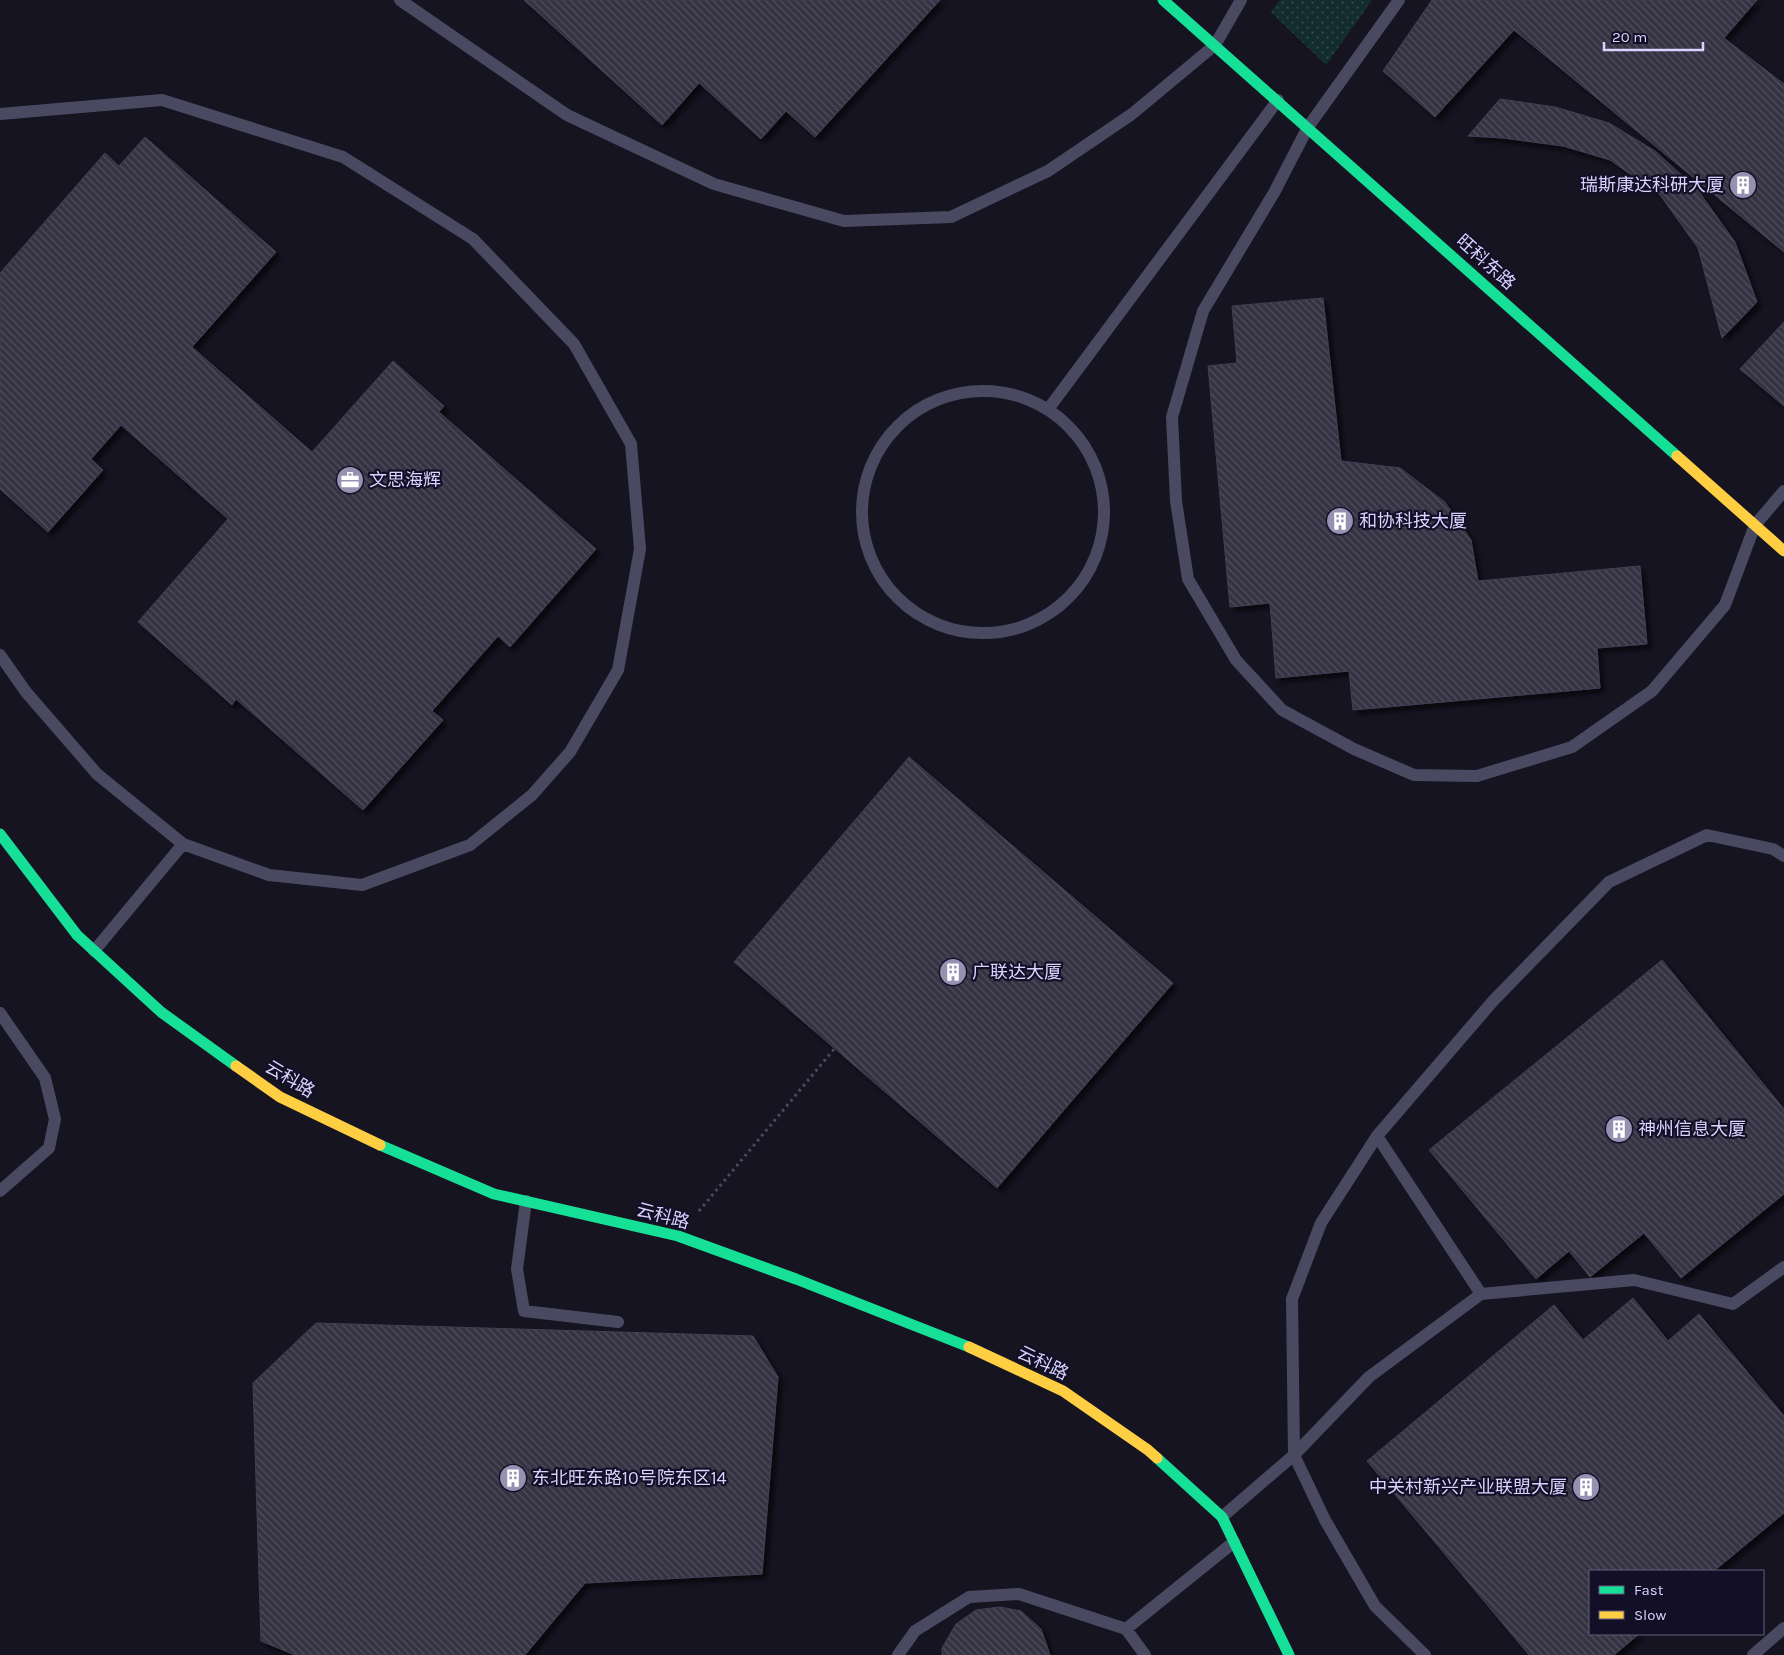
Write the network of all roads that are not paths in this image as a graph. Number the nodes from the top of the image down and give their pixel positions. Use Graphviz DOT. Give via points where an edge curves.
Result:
graph roads {
  1 [pos="400,0"];
  2 [pos="1163,0"];
  3 [pos="1241,0"];
  4 [pos="1399,0"];
  5 [pos="1215,45"];
  6 [pos="1278,100"];
  7 [pos="0,114"];
  8 [pos="1308,127"];
  9 [pos="1048,408"];
  10 [pos="1784,490"];
  11 [pos="1755,525"];
  12 [pos="1784,551"];
  13 [pos="0,655"];
  14 [pos="0,834"];
  15 [pos="183,844"];
  16 [pos="1784,856"];
  17 [pos="94,951"];
  18 [pos="0,1013"];
  19 [pos="1377,1136"];
  20 [pos="0,1190"];
  21 [pos="526,1201"];
  22 [pos="1784,1267"];
  23 [pos="1481,1294"];
  24 [pos="618,1322"];
  25 [pos="1294,1455"];
  26 [pos="1222,1517"];
  27 [pos="1234,1542"];
  28 [pos="1784,1628"];
  29 [pos="1126,1629"];
  30 [pos="898,1655"];
  31 [pos="1145,1655"];
  32 [pos="1289,1655"];
  33 [pos="1425,1655"];
  34 [pos="1753,1655"];
  1 -- 5 [label="lane" via="567,115 714,184 844,220 951,216 1048,171 1124,119"];
  2 -- 5 [label="street, 旺科东路"];
  3 -- 5 [label="lane"];
  4 -- 8 [label="lane"];
  5 -- 6 [label="street, 旺科东路"];
  6 -- 8 [label="street, 旺科东路"];
  6 -- 9 [label="lane"];
  7 -- 15 [label="lane" via="162,100 343,158 474,239 574,344 631,444 640,550 618,670 570,752 532,795 470,845 362,885 270,875"];
  8 -- 11 [label="street, 旺科东路"];
  8 -- 11 [label="lane" via="1275,191 1203,311 1172,417 1176,502 1188,579 1236,660 1282,710 1354,749 1414,775 1477,776 1572,747 1652,691 1725,605"];
  9 -- 9 [label="lane" via="1080,436 1098,469 1106,506 1102,545 1086,580 1059,608 1026,627 988,635 947,630 910,610 881,580 865,543 861,502 872,462 895,427 929,403 968,391 1010,392"];
  10 -- 11 [label="lane"];
  11 -- 12 [label="street, 旺科东路"];
  13 -- 15 [label="lane" via="26,692 98,774"];
  14 -- 17 [label="street, 云科路" via="77,935"];
  15 -- 17 [label="lane"];
  16 -- 19 [label="lane" via="1773,849 1708,835 1609,882 1493,1001"];
  17 -- 21 [label="street, 云科路" via="161,1012 280,1097 373,1142 494,1194"];
  18 -- 20 [label="lane" via="45,1078 55,1119 48,1148"];
  19 -- 23 [label="lane"];
  19 -- 25 [label="lane" via="1321,1223 1292,1299"];
  21 -- 24 [label="lane" via="517,1269 524,1311"];
  21 -- 26 [label="street, 云科路" via="678,1236 956,1340 1063,1391 1148,1450"];
  22 -- 23 [label="lane" via="1734,1304 1634,1280"];
  23 -- 25 [label="lane" via="1369,1377"];
  25 -- 26 [label="lane"];
  25 -- 33 [label="lane" via="1325,1520 1375,1606"];
  26 -- 27 [label="street, 云科路"];
  27 -- 29 [label="lane"];
  27 -- 32 [label="street, 云科路"];
  28 -- 34 [label="lane"];
  29 -- 30 [label="lane" via="1019,1594 969,1597 915,1631"];
  29 -- 31 [label="lane"];
}
